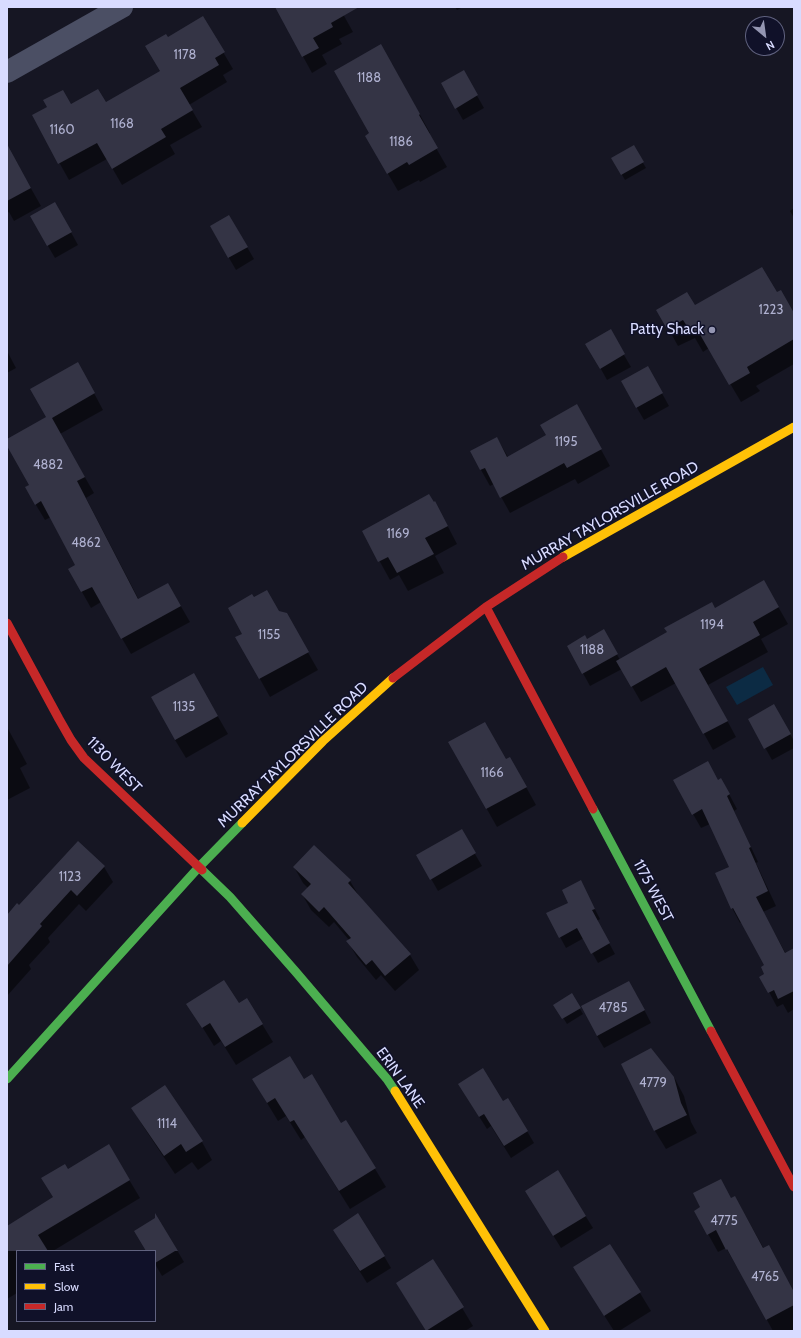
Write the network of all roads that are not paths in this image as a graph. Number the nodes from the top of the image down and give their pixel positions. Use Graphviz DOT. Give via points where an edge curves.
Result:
graph roads {
  1 [pos="122,7"];
  2 [pos="7,72"];
  3 [pos="794,427"];
  4 [pos="486,607"];
  5 [pos="7,623"];
  6 [pos="200,867"];
  7 [pos="7,1079"];
  8 [pos="794,1187"];
  9 [pos="545,1331"];
  1 -- 2 [label="street"];
  3 -- 4 [label="street, MURRAY TAYLORSVILLE ROAD" via="571,551"];
  4 -- 6 [label="street, MURRAY TAYLORSVILLE ROAD" via="401,671 323,741"];
  4 -- 8 [label="street, 1175 WEST"];
  5 -- 6 [label="street, 1130 WEST" via="59,719 84,758"];
  6 -- 7 [label="street, MURRAY TAYLORSVILLE ROAD"];
  6 -- 9 [label="street, ERIN LANE" via="295,971 387,1080"];
}
